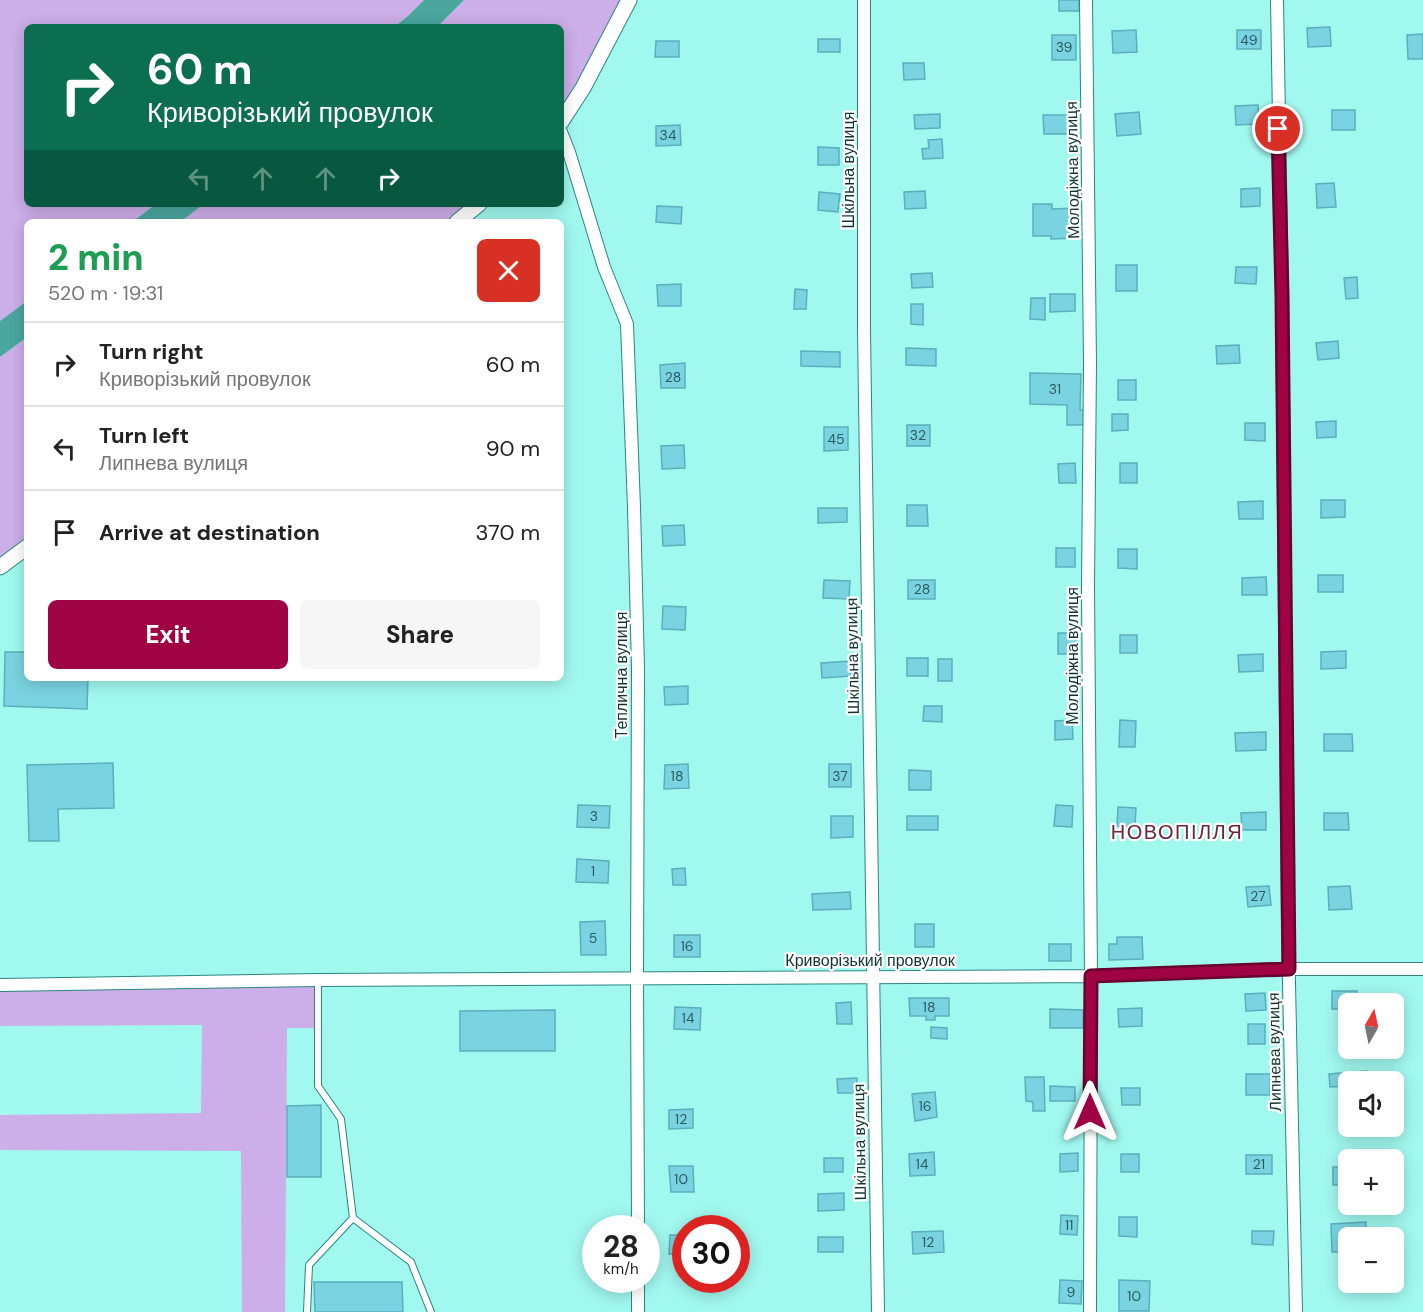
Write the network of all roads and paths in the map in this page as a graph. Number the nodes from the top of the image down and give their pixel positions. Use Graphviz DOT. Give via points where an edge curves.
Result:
graph roads {
  1 [pos="629,0"];
  2 [pos="864,0"];
  3 [pos="1086,0"];
  4 [pos="1277,0"];
  5 [pos="564,117"];
  6 [pos="564,140"];
  7 [pos="475,207"];
  8 [pos="461,219"];
  9 [pos="24,549"];
  10 [pos="0,567"];
  11 [pos="1289,969"];
  12 [pos="1423,969"];
  13 [pos="1091,976"];
  14 [pos="873,977"];
  15 [pos="637,978"];
  16 [pos="318,980"];
  17 [pos="0,985"];
  18 [pos="638,1215"];
  19 [pos="353,1218"];
  20 [pos="638,1293"];
  21 [pos="308,1312"];
  22 [pos="431,1312"];
  23 [pos="638,1312"];
  24 [pos="878,1312"];
  25 [pos="1090,1312"];
  26 [pos="1296,1312"];
  1 -- 5 [label="street"];
  2 -- 14 [label="street, Шкільна вулиця" via="864,330"];
  3 -- 13 [label="street, Молодіжна вулиця"];
  4 -- 11 [label="street, Липнева вулиця"];
  6 -- 15 [label="street, Теплична вулиця" via="604,267 627,324 638,668"];
  7 -- 8 [label="street"];
  9 -- 10 [label="street"];
  11 -- 12 [label="street, Криворізький провулок"];
  11 -- 13 [label="street, Криворізький провулок"];
  11 -- 26 [label="street, Липнева вулиця"];
  13 -- 14 [label="street, Криворізький провулок"];
  13 -- 25 [label="street, Молодіжна вулиця"];
  14 -- 15 [label="street, Криворізький провулок"];
  14 -- 24 [label="street, Шкільна вулиця"];
  15 -- 16 [label="street, Криворізький провулок"];
  15 -- 18 [label="street, Теплична вулиця"];
  16 -- 17 [label="street, Криворізький провулок"];
  16 -- 19 [label="lane" via="318,1086 341,1119"];
  19 -- 21 [label="lane" via="309,1265"];
  19 -- 22 [label="lane" via="411,1262"];
  20 -- 23 [label="street"];
}
